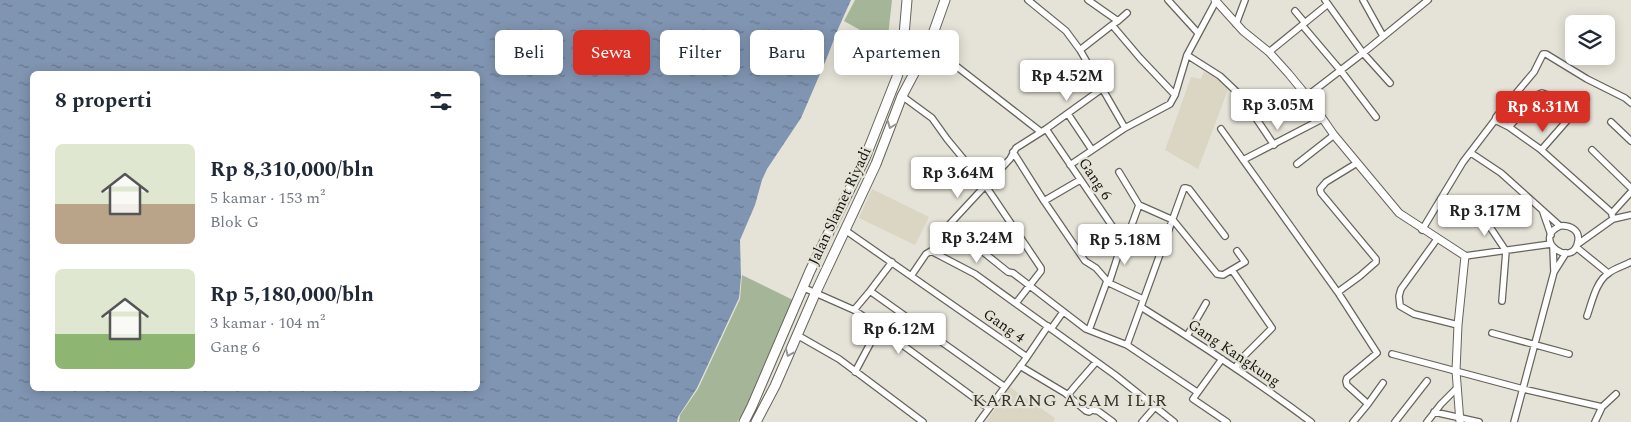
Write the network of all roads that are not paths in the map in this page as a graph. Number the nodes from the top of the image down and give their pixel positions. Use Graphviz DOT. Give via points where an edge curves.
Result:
graph roads {
  1 [pos="907,0"];
  2 [pos="945,0"];
  3 [pos="1028,0"];
  4 [pos="1088,0"];
  5 [pos="1168,0"];
  6 [pos="1216,0"];
  7 [pos="1244,0"];
  8 [pos="1363,0"];
  9 [pos="1428,0"];
  10 [pos="1327,2"];
  11 [pos="1295,11"];
  12 [pos="1127,13"];
  13 [pos="1118,21"];
  14 [pos="1236,24"];
  15 [pos="1304,24"];
  16 [pos="1112,25"];
  17 [pos="934,30"];
  18 [pos="1198,33"];
  19 [pos="1383,36"];
  20 [pos="1080,50"];
  21 [pos="1269,52"];
  22 [pos="1363,54"];
  23 [pos="1187,55"];
  24 [pos="959,67"];
  25 [pos="1341,71"];
  26 [pos="913,75"];
  27 [pos="1390,82"];
  28 [pos="1103,88"];
  29 [pos="1175,95"];
  30 [pos="902,96"];
  31 [pos="1307,96"];
  32 [pos="1586,99"];
  33 [pos="1631,103"];
  34 [pos="1580,106"];
  35 [pos="1068,114"];
  36 [pos="1376,117"];
  37 [pos="1322,119"];
  38 [pos="1495,120"];
  39 [pos="1611,122"];
  40 [pos="1509,127"];
  41 [pos="1125,128"];
  42 [pos="1221,130"];
  43 [pos="1044,131"];
  44 [pos="1334,135"];
  45 [pos="1631,141"];
  46 [pos="1274,145"];
  47 [pos="1540,149"];
  48 [pos="1092,150"];
  49 [pos="1592,150"];
  50 [pos="1013,152"];
  51 [pos="1470,153"];
  52 [pos="1243,160"];
  53 [pos="1357,162"];
  54 [pos="1297,164"];
  55 [pos="1070,165"];
  56 [pos="1119,172"];
  57 [pos="1080,180"];
  58 [pos="985,185"];
  59 [pos="1631,188"];
  60 [pos="1631,192"];
  61 [pos="1044,201"];
  62 [pos="1139,205"];
  63 [pos="1542,210"];
  64 [pos="1480,212"];
  65 [pos="1631,215"];
  66 [pos="1613,216"];
  67 [pos="1172,220"];
  68 [pos="1560,226"];
  69 [pos="845,230"];
  70 [pos="1422,230"];
  71 [pos="1576,232"];
  72 [pos="1551,235"];
  73 [pos="1590,235"];
  74 [pos="1225,236"];
  75 [pos="1437,239"];
  76 [pos="1123,242"];
  77 [pos="1577,245"];
  78 [pos="1552,246"];
  79 [pos="1237,251"];
  80 [pos="1506,251"];
  81 [pos="1566,253"];
  82 [pos="1464,256"];
  83 [pos="892,262"];
  84 [pos="1631,262"];
  85 [pos="1232,270"];
  86 [pos="810,271"];
  87 [pos="1554,272"];
  88 [pos="1608,273"];
  89 [pos="912,276"];
  90 [pos="822,278"];
  91 [pos="1108,282"];
  92 [pos="1029,286"];
  93 [pos="802,288"];
  94 [pos="870,291"];
  95 [pos="1338,292"];
  96 [pos="815,294"];
  97 [pos="1143,299"];
  98 [pos="1502,301"];
  99 [pos="1016,303"];
  100 [pos="1206,303"];
  101 [pos="1140,308"];
  102 [pos="854,310"];
  103 [pos="1063,312"];
  104 [pos="1587,316"];
  105 [pos="1458,325"];
  106 [pos="1049,327"];
  107 [pos="881,329"];
  108 [pos="1088,330"];
  109 [pos="797,334"];
  110 [pos="1492,334"];
  111 [pos="1187,336"];
  112 [pos="1127,344"];
  113 [pos="1534,345"];
  114 [pos="1392,354"];
  115 [pos="1569,354"];
  116 [pos="1027,358"];
  117 [pos="1222,359"];
  118 [pos="1096,362"];
  119 [pos="1020,366"];
  120 [pos="1235,368"];
  121 [pos="1456,371"];
  122 [pos="855,372"];
  123 [pos="1427,381"];
  124 [pos="1383,384"];
  125 [pos="1005,386"];
  126 [pos="1457,388"];
  127 [pos="1523,389"];
  128 [pos="1197,392"];
  129 [pos="1616,394"];
  130 [pos="1068,395"];
  131 [pos="1368,404"];
  132 [pos="1155,407"];
  133 [pos="1602,407"];
  134 [pos="988,408"];
  135 [pos="1434,412"];
  136 [pos="1459,420"];
  137 [pos="744,422"];
  138 [pos="756,422"];
  139 [pos="923,422"];
  140 [pos="979,422"];
  141 [pos="1113,422"];
  142 [pos="1142,422"];
  143 [pos="1174,422"];
  144 [pos="1228,422"];
  145 [pos="1311,422"];
  146 [pos="1353,422"];
  147 [pos="1395,422"];
  148 [pos="1427,422"];
  149 [pos="1479,422"];
  150 [pos="1514,422"];
  151 [pos="1595,422"];
  1 -- 86 [label="highway, Jalan Slamet Riyadi" via="902,59 897,77 865,158"];
  2 -- 17 [label="highway, Jalan Slamet Riyadi"];
  3 -- 20 [label="street" via="1066,31"];
  4 -- 13 [label="street"];
  5 -- 18 [label="street"];
  6 -- 14 [label="street"];
  6 -- 18 [label="street"];
  7 -- 14 [label="street"];
  8 -- 19 [label="street"];
  9 -- 19 [label="street"];
  10 -- 15 [label="street"];
  10 -- 22 [label="street"];
  11 -- 15 [label="street"];
  12 -- 13 [label="street"];
  13 -- 16 [label="street"];
  14 -- 21 [label="street"];
  15 -- 21 [label="street"];
  15 -- 25 [label="street"];
  16 -- 20 [label="street"];
  16 -- 29 [label="street"];
  18 -- 23 [label="street"];
  19 -- 22 [label="street"];
  20 -- 28 [label="street"];
  21 -- 31 [label="street"];
  22 -- 25 [label="street"];
  22 -- 27 [label="street"];
  23 -- 29 [label="street"];
  23 -- 46 [label="street" via="1220,76 1241,96"];
  24 -- 43 [label="street, Gang 6"];
  25 -- 31 [label="street"];
  25 -- 36 [label="street"];
  26 -- 30 [label="highway, Jalan Slamet Riyadi"];
  28 -- 35 [label="street"];
  28 -- 41 [label="street"];
  29 -- 41 [label="street" via="1170,104"];
  30 -- 58 [label="street" via="932,118"];
  30 -- 69 [label="highway, Jalan Slamet Riyadi, one-way" via="876,164"];
  31 -- 37 [label="street"];
  32 -- 34 [label="street"];
  33 -- 38 [label="street" via="1544,54 1534,72"];
  34 -- 40 [label="street" via="1542,93"];
  34 -- 47 [label="street"];
  35 -- 43 [label="street"];
  35 -- 48 [label="street"];
  37 -- 44 [label="street"];
  37 -- 46 [label="street"];
  38 -- 40 [label="street"];
  38 -- 51 [label="street"];
  39 -- 45 [label="street"];
  40 -- 47 [label="street"];
  41 -- 48 [label="street"];
  42 -- 52 [label="street"];
  43 -- 50 [label="street"];
  43 -- 55 [label="street, Gang 6"];
  44 -- 53 [label="street"];
  44 -- 54 [label="street"];
  46 -- 52 [label="street"];
  47 -- 66 [label="street"];
  48 -- 55 [label="street"];
  49 -- 59 [label="street"];
  50 -- 58 [label="street"];
  50 -- 61 [label="street"];
  51 -- 63 [label="street" via="1501,173"];
  51 -- 70 [label="street"];
  52 -- 95 [label="street"];
  53 -- 70 [label="street" via="1399,213"];
  53 -- 95 [label="street" via="1320,189 1376,260"];
  55 -- 57 [label="street, Gang 6"];
  56 -- 62 [label="street"];
  57 -- 61 [label="street"];
  57 -- 76 [label="street, Gang 6"];
  58 -- 92 [label="street" via="1041,268"];
  58 -- 92 [label="street" via="947,227"];
  60 -- 66 [label="street"];
  61 -- 91 [label="street" via="1085,261"];
  62 -- 67 [label="street"];
  62 -- 76 [label="street" via="1128,238"];
  63 -- 68 [label="street"];
  63 -- 72 [label="street"];
  64 -- 80 [label="street"];
  65 -- 66 [label="street"];
  66 -- 73 [label="street"];
  67 -- 74 [label="street" via="1186,188"];
  67 -- 85 [label="street" via="1218,274"];
  67 -- 97 [label="street"];
  68 -- 71 [label="street" via="1570,226"];
  68 -- 72 [label="street"];
  69 -- 83 [label="street, Gang 4"];
  69 -- 90 [label="highway, Jalan Slamet Riyadi"];
  70 -- 75 [label="street"];
  71 -- 73 [label="street"];
  71 -- 77 [label="street"];
  72 -- 78 [label="street"];
  73 -- 77 [label="street"];
  75 -- 82 [label="street"];
  75 -- 105 [label="street" via="1401,290 1400,306 1414,314"];
  76 -- 91 [label="street"];
  77 -- 81 [label="street"];
  77 -- 88 [label="street"];
  78 -- 80 [label="street"];
  78 -- 81 [label="street"];
  78 -- 87 [label="street"];
  79 -- 85 [label="street" via="1245,262"];
  80 -- 82 [label="street"];
  80 -- 98 [label="street"];
  81 -- 87 [label="street"];
  82 -- 105 [label="street"];
  83 -- 89 [label="street, Gang 4"];
  83 -- 94 [label="street"];
  84 -- 88 [label="street"];
  85 -- 120 [label="street" via="1272,328"];
  86 -- 90 [label="highway"];
  86 -- 93 [label="highway, Jalan Slamet Riyadi"];
  87 -- 113 [label="street"];
  88 -- 104 [label="street" via="1598,287"];
  89 -- 99 [label="street" via="931,251 975,274"];
  89 -- 116 [label="street, Gang 4"];
  90 -- 96 [label="highway, Jalan Slamet Riyadi"];
  91 -- 97 [label="street"];
  91 -- 108 [label="street"];
  92 -- 99 [label="street"];
  92 -- 103 [label="street"];
  93 -- 96 [label="street"];
  93 -- 137 [label="highway, Jalan Slamet Riyadi"];
  94 -- 102 [label="street"];
  94 -- 125 [label="street"];
  95 -- 131 [label="street" via="1377,354 1346,381 1346,385"];
  96 -- 102 [label="street"];
  96 -- 109 [label="highway, Jalan Slamet Riyadi"];
  97 -- 101 [label="street"];
  99 -- 106 [label="street"];
  100 -- 111 [label="street"];
  101 -- 111 [label="street, Gang Kangkung"];
  101 -- 112 [label="street"];
  102 -- 107 [label="street"];
  103 -- 106 [label="street"];
  103 -- 108 [label="street"];
  105 -- 121 [label="street"];
  106 -- 116 [label="street"];
  106 -- 118 [label="street"];
  107 -- 122 [label="street"];
  107 -- 134 [label="street"];
  108 -- 112 [label="street"];
  109 -- 122 [label="street"];
  109 -- 138 [label="highway, Jalan Slamet Riyadi, one-way"];
  110 -- 113 [label="street"];
  111 -- 117 [label="street, Gang Kangkung"];
  112 -- 128 [label="street"];
  113 -- 115 [label="street"];
  113 -- 127 [label="street"];
  114 -- 121 [label="street"];
  116 -- 119 [label="street"];
  117 -- 120 [label="street, Gang Kangkung"];
  117 -- 128 [label="street"];
  118 -- 130 [label="street"];
  118 -- 132 [label="street"];
  119 -- 125 [label="street"];
  119 -- 130 [label="street"];
  120 -- 145 [label="street, Gang Kangkung"];
  121 -- 126 [label="street"];
  121 -- 127 [label="street"];
  122 -- 139 [label="street"];
  123 -- 147 [label="street"];
  124 -- 131 [label="street"];
  125 -- 134 [label="street"];
  126 -- 135 [label="street"];
  126 -- 136 [label="street"];
  127 -- 133 [label="street"];
  127 -- 150 [label="street"];
  128 -- 144 [label="street" via="1193,399"];
  129 -- 133 [label="street"];
  130 -- 141 [label="street" via="1086,412 1098,411"];
  131 -- 146 [label="street"];
  132 -- 142 [label="street"];
  132 -- 143 [label="street"];
  133 -- 151 [label="street"];
  134 -- 140 [label="street"];
  135 -- 136 [label="street"];
  135 -- 148 [label="street"];
  136 -- 149 [label="street"];
}
